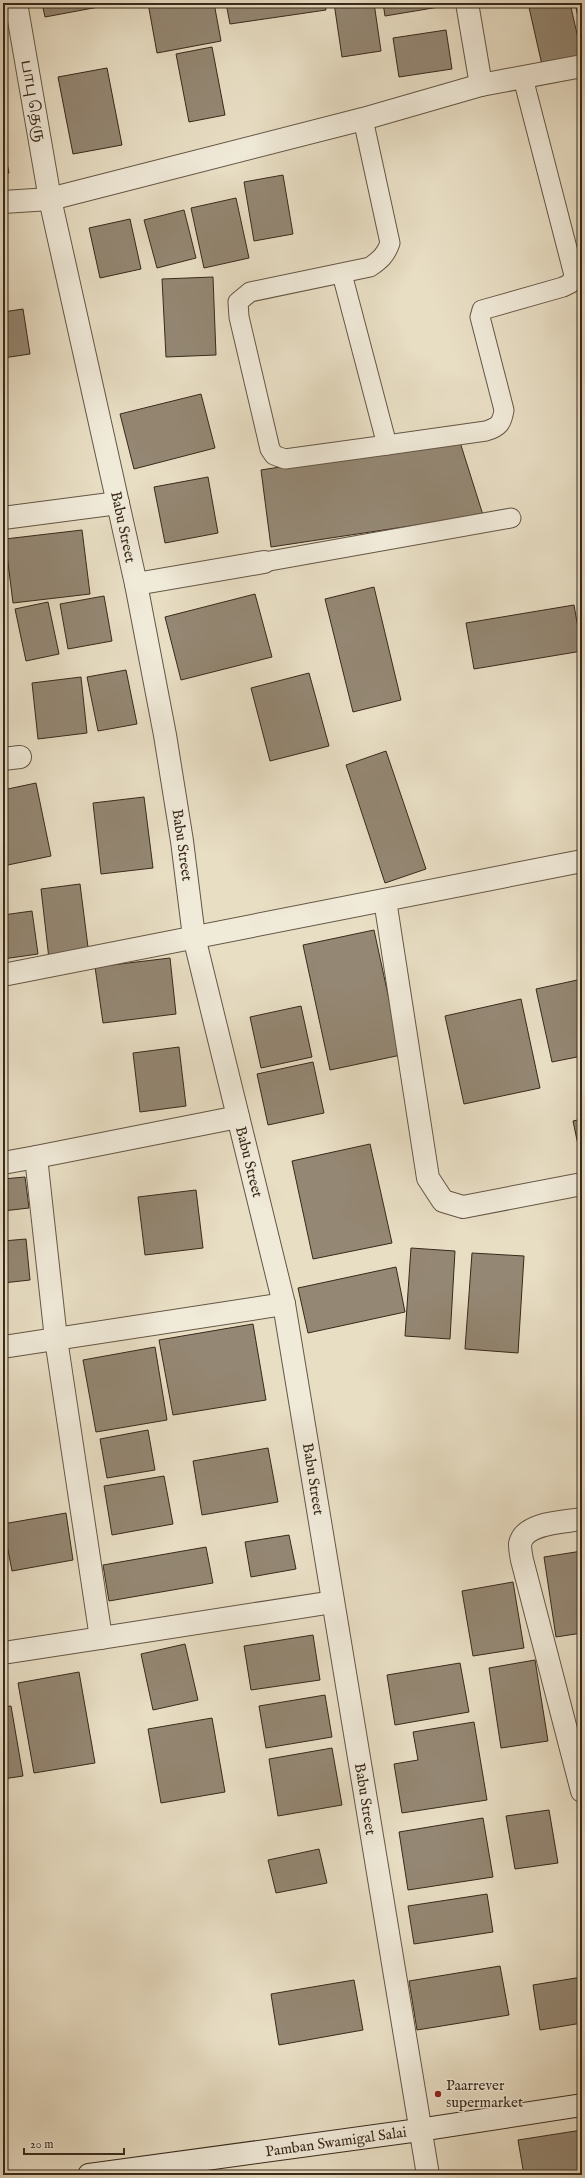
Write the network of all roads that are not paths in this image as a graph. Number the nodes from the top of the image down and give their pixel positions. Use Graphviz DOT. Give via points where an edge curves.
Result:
graph roads {
  1 [pos="16,3"];
  2 [pos="467,3"];
  3 [pos="582,66"];
  4 [pos="523,78"];
  5 [pos="481,85"];
  6 [pos="363,119"];
  7 [pos="50,199"];
  8 [pos="3,202"];
  9 [pos="342,274"];
  10 [pos="387,445"];
  11 [pos="118,504"];
  12 [pos="3,518"];
  13 [pos="511,518"];
  14 [pos="264,562"];
  15 [pos="136,584"];
  16 [pos="582,861"];
  17 [pos="385,900"];
  18 [pos="194,937"];
  19 [pos="3,975"];
  20 [pos="238,1117"];
  21 [pos="36,1157"];
  22 [pos="3,1163"];
  23 [pos="582,1184"];
  24 [pos="284,1304"];
  25 [pos="56,1339"];
  26 [pos="3,1347"];
  27 [pos="582,1519"];
  28 [pos="333,1602"];
  29 [pos="101,1638"];
  30 [pos="3,1652"];
  31 [pos="582,1791"];
  32 [pos="582,2105"];
  33 [pos="419,2130"];
  34 [pos="101,2174"];
  35 [pos="428,2175"];
  1 -- 7 [label="street, பாபு தெரு"];
  2 -- 5 [label="street"];
  3 -- 4 [label="street"];
  4 -- 5 [label="street"];
  4 -- 10 [label="lane" via="574,275 571,283 482,310 480,317 504,410 502,422 486,431"];
  5 -- 6 [label="street"];
  6 -- 7 [label="street"];
  6 -- 9 [label="lane" via="390,243 387,252 370,267"];
  7 -- 8 [label="street"];
  7 -- 11 [label="street, Babu Street"];
  9 -- 10 [label="lane"];
  9 -- 10 [label="lane" via="250,292 238,302 239,317 270,449 274,455 285,459"];
  11 -- 12 [label="street"];
  11 -- 15 [label="street, Babu Street"];
  13 -- 14 [label="lane"];
  14 -- 15 [label="street"];
  15 -- 18 [label="street, Babu Street" via="165,735"];
  16 -- 17 [label="street"];
  17 -- 18 [label="street"];
  17 -- 23 [label="street" via="428,1178 435,1191 443,1201 463,1207"];
  18 -- 19 [label="street"];
  18 -- 20 [label="street, Babu Street"];
  20 -- 21 [label="street"];
  20 -- 24 [label="street, Babu Street"];
  21 -- 22 [label="street"];
  21 -- 25 [label="street"];
  24 -- 25 [label="street"];
  24 -- 28 [label="street, Babu Street"];
  25 -- 26 [label="street"];
  25 -- 29 [label="street"];
  27 -- 31 [label="street" via="536,1526 525,1535 520,1544"];
  28 -- 29 [label="street"];
  28 -- 33 [label="street, Babu Street"];
  29 -- 30 [label="street"];
  32 -- 33 [label="street, Pamban Swamigal Salai"];
  33 -- 34 [label="street, Pamban Swamigal Salai"];
  33 -- 35 [label="street, Babu Street"];
}
